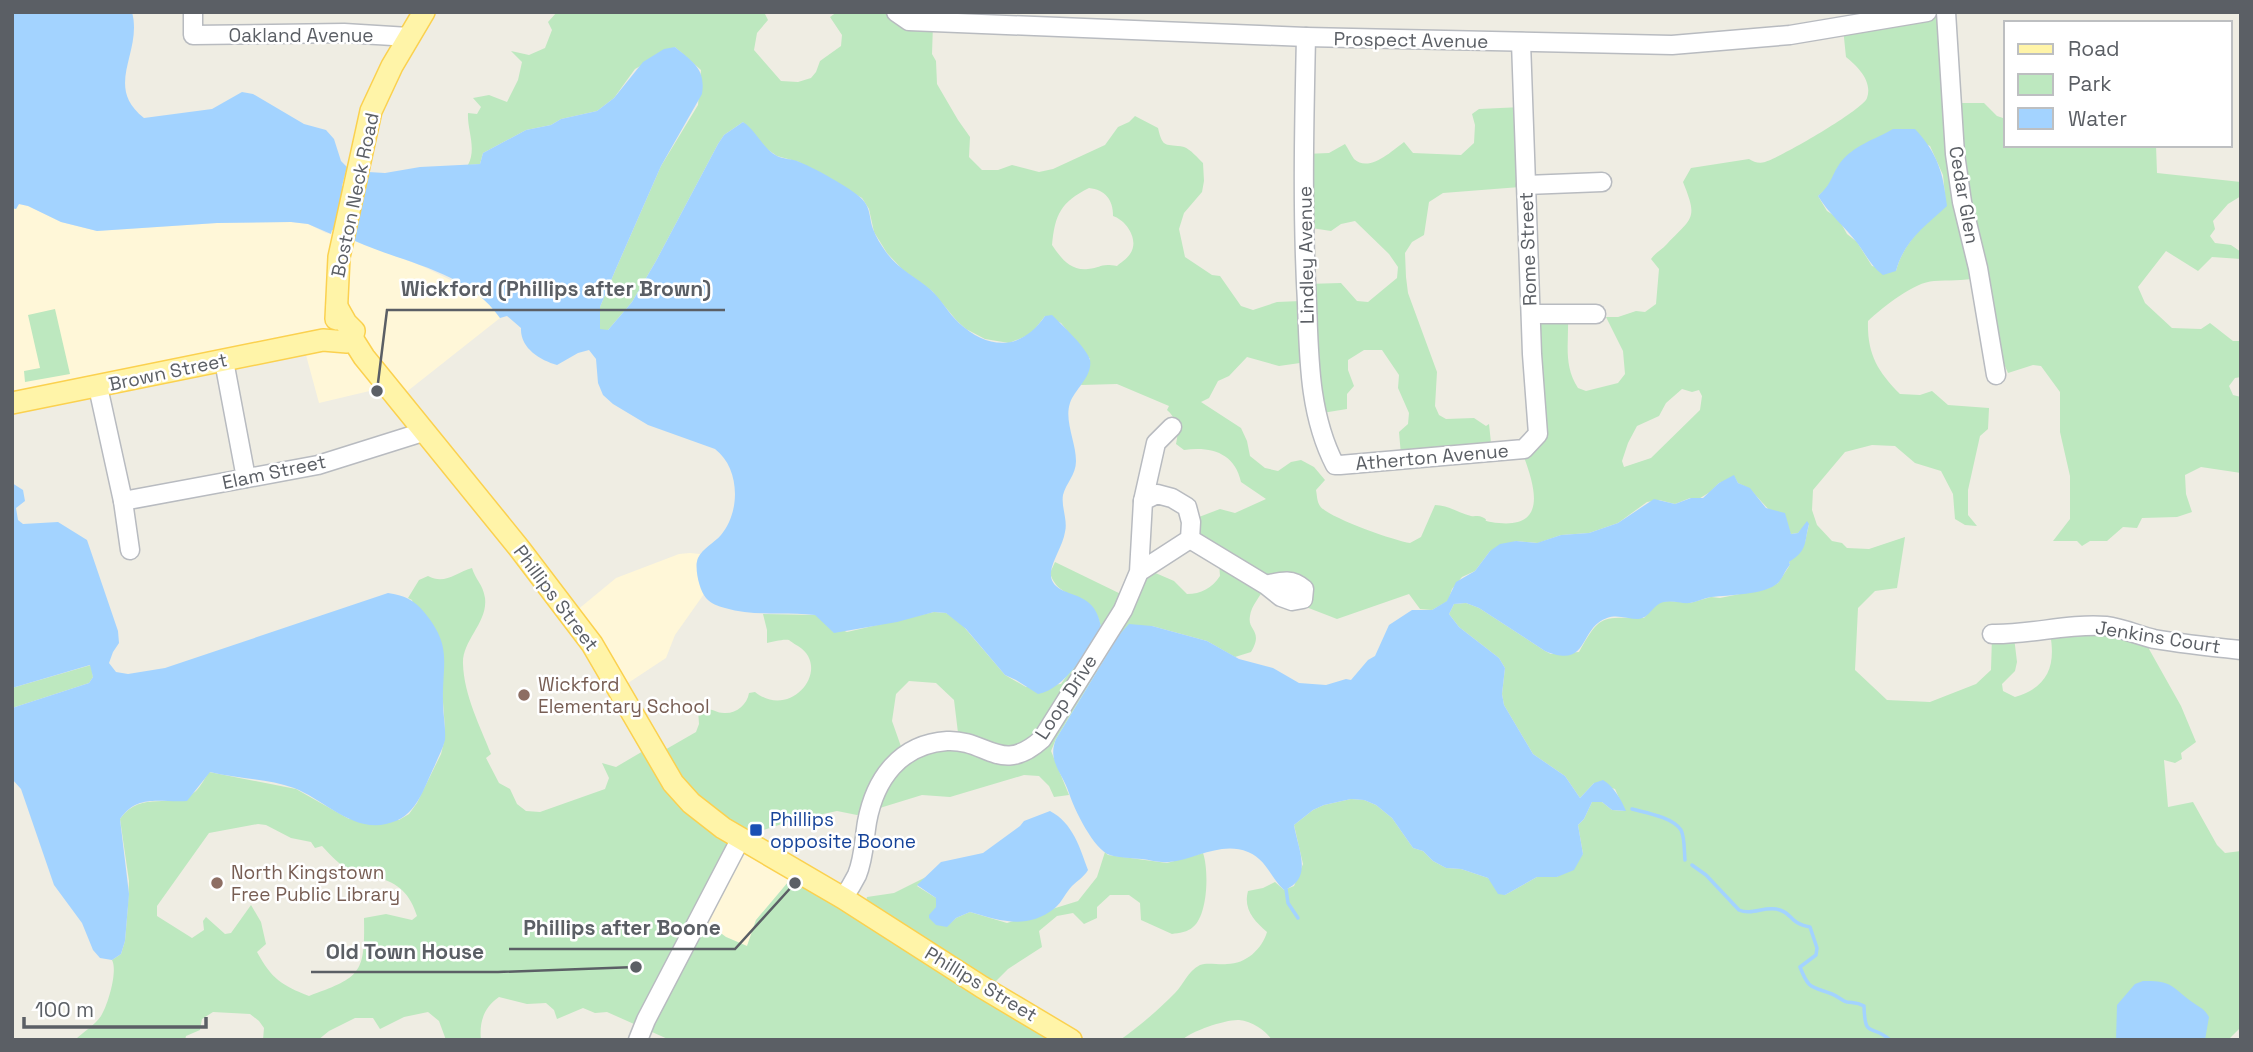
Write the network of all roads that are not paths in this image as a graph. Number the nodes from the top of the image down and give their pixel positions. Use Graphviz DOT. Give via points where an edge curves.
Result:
graph roads {
  1 [pos="193,12"];
  2 [pos="424,12"];
  3 [pos="896,12"];
  4 [pos="1927,12"];
  5 [pos="1947,12"];
  6 [pos="980,18"];
  7 [pos="409,37"];
  8 [pos="1306,37"];
  9 [pos="1521,42"];
  10 [pos="1602,182"];
  11 [pos="1526,185"];
  12 [pos="1531,314"];
  13 [pos="1597,314"];
  14 [pos="341,333"];
  15 [pos="224,361"];
  16 [pos="1996,375"];
  17 [pos="98,387"];
  18 [pos="12,403"];
  19 [pos="1172,427"];
  20 [pos="423,432"];
  21 [pos="1524,449"];
  22 [pos="1340,465"];
  23 [pos="246,478"];
  24 [pos="123,501"];
  25 [pos="1143,501"];
  26 [pos="1190,539"];
  27 [pos="130,550"];
  28 [pos="1139,572"];
  29 [pos="1266,585"];
  30 [pos="1992,634"];
  31 [pos="2241,650"];
  32 [pos="741,838"];
  33 [pos="843,898"];
  34 [pos="638,1040"];
  35 [pos="1071,1040"];
  1 -- 7 [label="street, Oakland Avenue" via="193,35"];
  2 -- 7 [label="main road, Boston Neck Road"];
  3 -- 6 [label="street, Prospect Avenue" via="909,21"];
  4 -- 9 [label="street, Prospect Avenue" via="1790,35 1672,45"];
  5 -- 16 [label="street, Cedar Glen" via="1955,154"];
  6 -- 8 [label="street, Prospect Avenue"];
  7 -- 14 [label="main road, Boston Neck Road" via="371,111 339,257"];
  8 -- 9 [label="street, Prospect Avenue"];
  8 -- 22 [label="street, Lindley Avenue" via="1304,210 1309,365 1319,430 1335,464"];
  9 -- 11 [label="street, Rome Street"];
  10 -- 11 [label="street"];
  11 -- 12 [label="street, Rome Street"];
  12 -- 13 [label="street"];
  12 -- 21 [label="street, Rome Street" via="1538,434"];
  14 -- 15 [label="main road, Brown Street"];
  14 -- 20 [label="main road, Phillips Street"];
  15 -- 17 [label="main road, Brown Street"];
  15 -- 23 [label="street"];
  17 -- 18 [label="main road, Brown Street"];
  17 -- 24 [label="street"];
  19 -- 25 [label="street, Loop Drive" via="1156,443"];
  20 -- 23 [label="street, Elam Street" via="318,465"];
  20 -- 32 [label="main road, Phillips Street" via="592,644 673,783 691,803"];
  21 -- 22 [label="street, Atherton Avenue"];
  23 -- 24 [label="street, Elam Street"];
  24 -- 27 [label="street"];
  25 -- 26 [label="street" via="1157,494 1187,507"];
  25 -- 28 [label="street, Loop Drive"];
  26 -- 28 [label="street"];
  26 -- 29 [label="street"];
  28 -- 33 [label="street, Loop Drive" via="1123,610 1042,739 1029,750 1004,756 960,740 938,741 894,762 875,793 857,874"];
  30 -- 31 [label="street, Jenkins Court" via="2109,626 2151,638"];
  32 -- 33 [label="main road, Phillips Street"];
  32 -- 34 [label="street"];
  33 -- 35 [label="main road, Phillips Street"];
}
